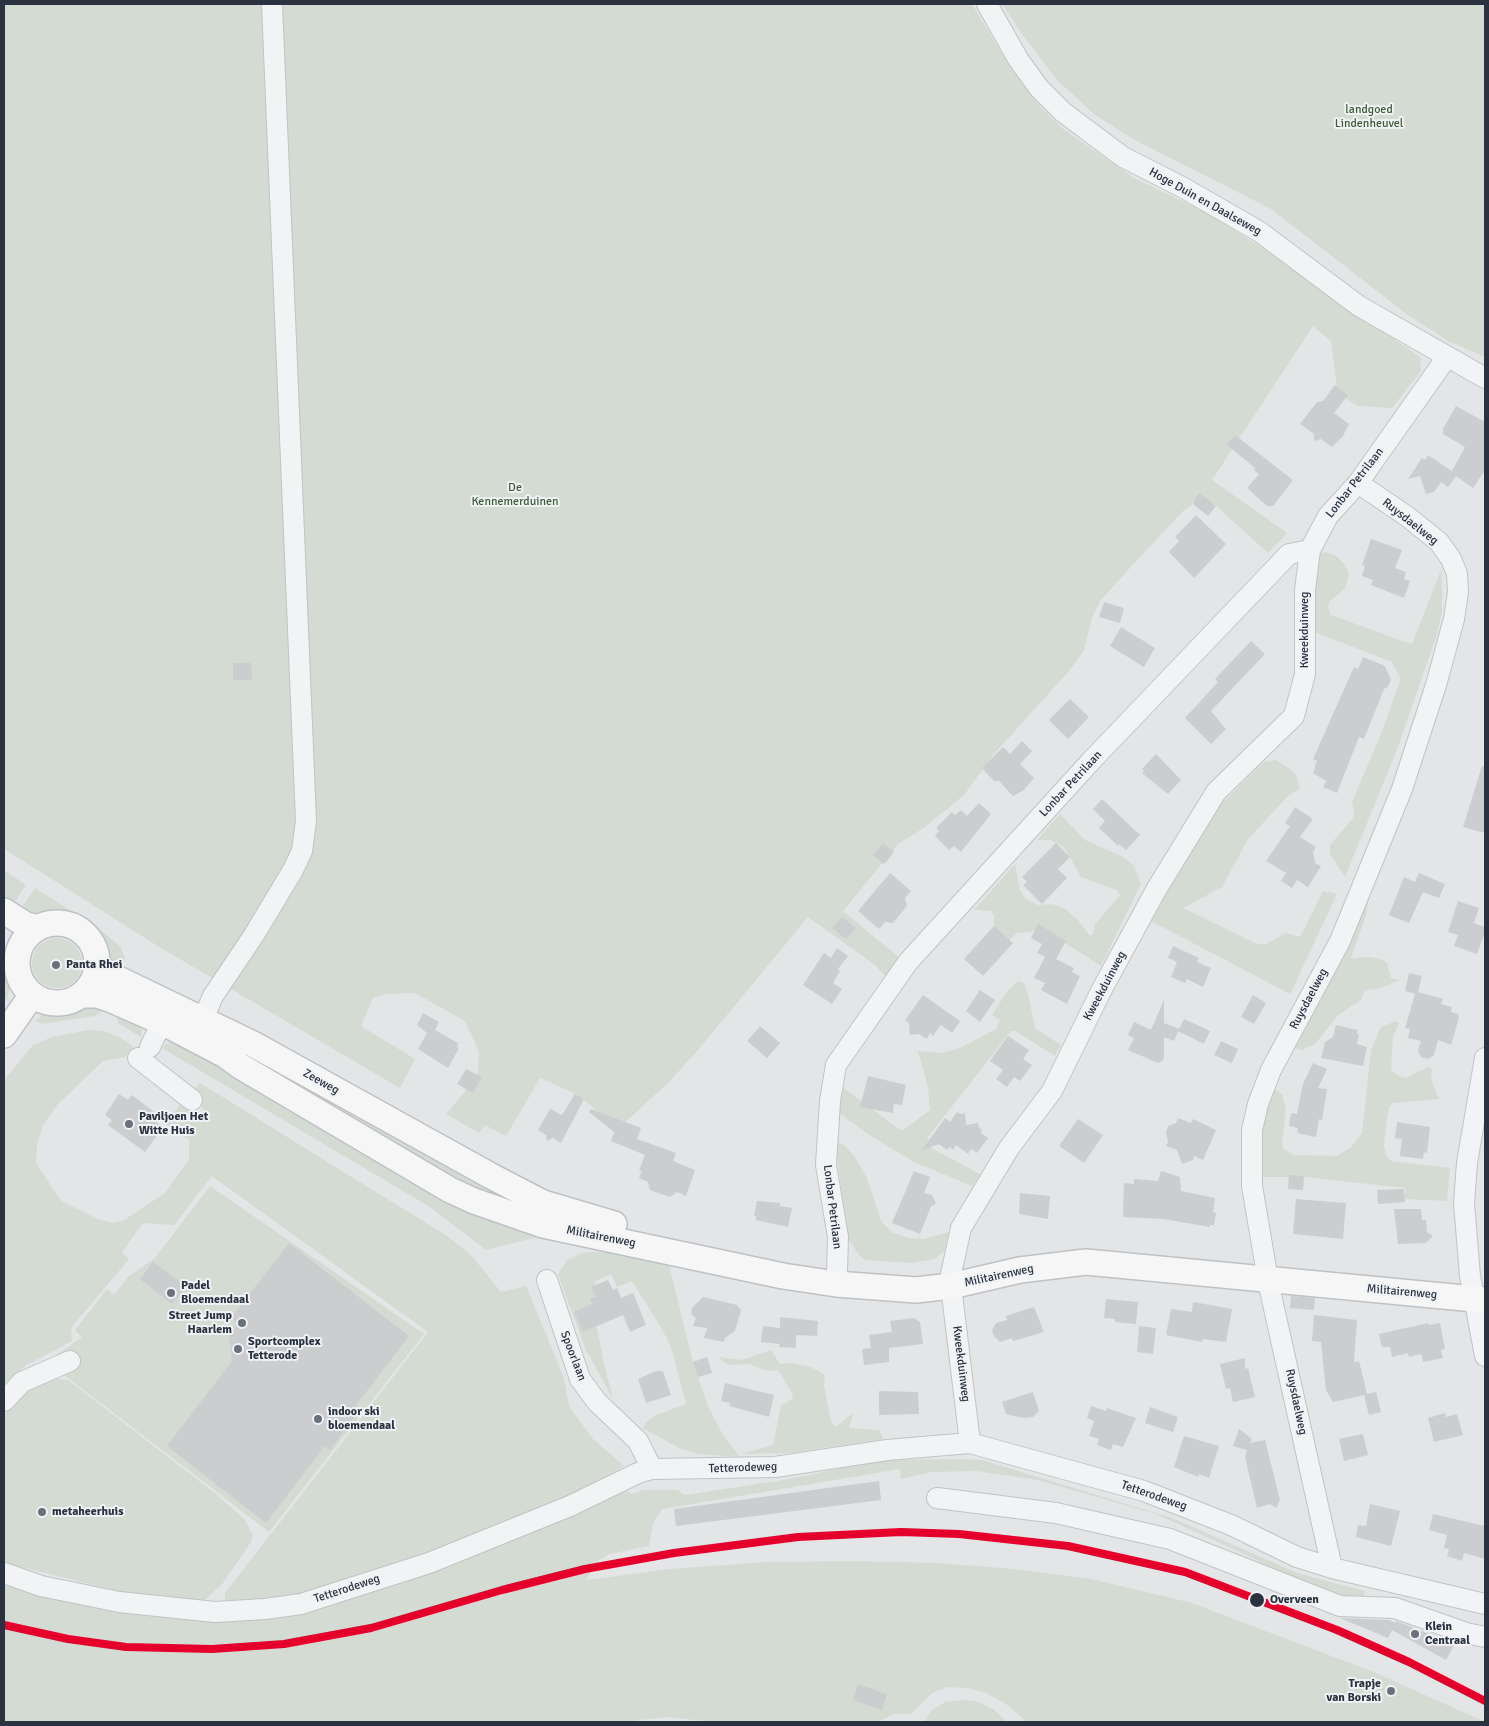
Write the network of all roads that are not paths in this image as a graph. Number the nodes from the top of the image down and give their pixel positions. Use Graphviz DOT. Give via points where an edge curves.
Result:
graph roads {
  1 [pos="272,4"];
  2 [pos="987,4"];
  3 [pos="1447,357"];
  4 [pos="1485,378"];
  5 [pos="1358,483"];
  6 [pos="1310,550"];
  7 [pos="4,911"];
  8 [pos="38,928"];
  9 [pos="11,947"];
  10 [pos="98,965"];
  11 [pos="32,995"];
  12 [pos="82,995"];
  13 [pos="203,1019"];
  14 [pos="162,1022"];
  15 [pos="4,1035"];
  16 [pos="1485,1058"];
  17 [pos="192,1100"];
  18 [pos="543,1203"];
  19 [pos="837,1272"];
  20 [pos="1267,1272"];
  21 [pos="547,1280"];
  22 [pos="951,1280"];
  23 [pos="1479,1293"];
  24 [pos="1485,1356"];
  25 [pos="70,1361"];
  26 [pos="4,1401"];
  27 [pos="970,1443"];
  28 [pos="652,1469"];
  29 [pos="937,1498"];
  30 [pos="1332,1568"];
  31 [pos="4,1573"];
  32 [pos="1485,1604"];
  33 [pos="1485,1637"];
  1 -- 13 [label="street" via="306,820 302,851 293,870 213,996"];
  2 -- 3 [label="street, Hoge Duin en Daalseweg" via="1018,59 1039,88 1063,112 1123,158 1182,187 1260,232 1360,306"];
  3 -- 4 [label="street, Hoge Duin en Daalseweg"];
  3 -- 5 [label="street, Lonbar Petrilaan"];
  5 -- 6 [label="street, Lonbar Petrilaan" via="1328,516"];
  5 -- 20 [label="street, Ruysdaelweg" via="1439,542 1454,566 1458,592 1436,685 1402,789 1340,941 1271,1070 1258,1104 1252,1130 1252,1186"];
  6 -- 19 [label="street, Lonbar Petrilaan" via="1289,554 1092,760 908,962 836,1065 826,1165 838,1237"];
  6 -- 22 [label="street, Kweekduinweg" via="1305,590 1306,674 1294,716 1216,792 1156,890 1052,1091 1009,1148 961,1228"];
  7 -- 8 [label="main road" via="26,925"];
  8 -- 9 [label="main road"];
  8 -- 10 [label="main road" via="58,923 81,931 94,946"];
  9 -- 11 [label="main road" via="21,981"];
  10 -- 12 [label="main road" via="94,980"];
  10 -- 13 [label="main road, Zeeweg" via="106,973"];
  11 -- 12 [label="main road" via="47,1002 61,1003"];
  11 -- 15 [label="main road"];
  12 -- 14 [label="main road" via="112,1000"];
  13 -- 18 [label="main road, Zeeweg"];
  14 -- 17 [label="street" via="144,1053"];
  14 -- 22 [label="main road, Militairenweg" via="225,1055 450,1190 519,1218 783,1276 836,1284 916,1290"];
  16 -- 23 [label="street" via="1467,1163 1464,1203"];
  18 -- 19 [label="main road, Militairenweg" via="600,1221 784,1266"];
  19 -- 22 [label="main road, Militairenweg"];
  20 -- 22 [label="main road, Militairenweg" via="1086,1262"];
  20 -- 23 [label="main road, Militairenweg"];
  20 -- 30 [label="street, Ruysdaelweg"];
  21 -- 28 [label="street, Spoorlaan" via="580,1378 596,1402 638,1441"];
  22 -- 27 [label="street, Kweekduinweg"];
  23 -- 24 [label="street"];
  25 -- 26 [label="street" via="22,1382"];
  27 -- 28 [label="street, Tetterodeweg" via="887,1450 775,1467"];
  27 -- 30 [label="street, Tetterodeweg" via="1144,1491 1232,1525 1297,1557"];
  28 -- 31 [label="street, Tetterodeweg" via="627,1477 570,1506 429,1562 301,1604 215,1612 119,1602 41,1586"];
  29 -- 33 [label="street" via="1056,1513 1170,1539 1340,1606 1395,1608 1466,1634"];
  30 -- 32 [label="street, Tetterodeweg"];
}
